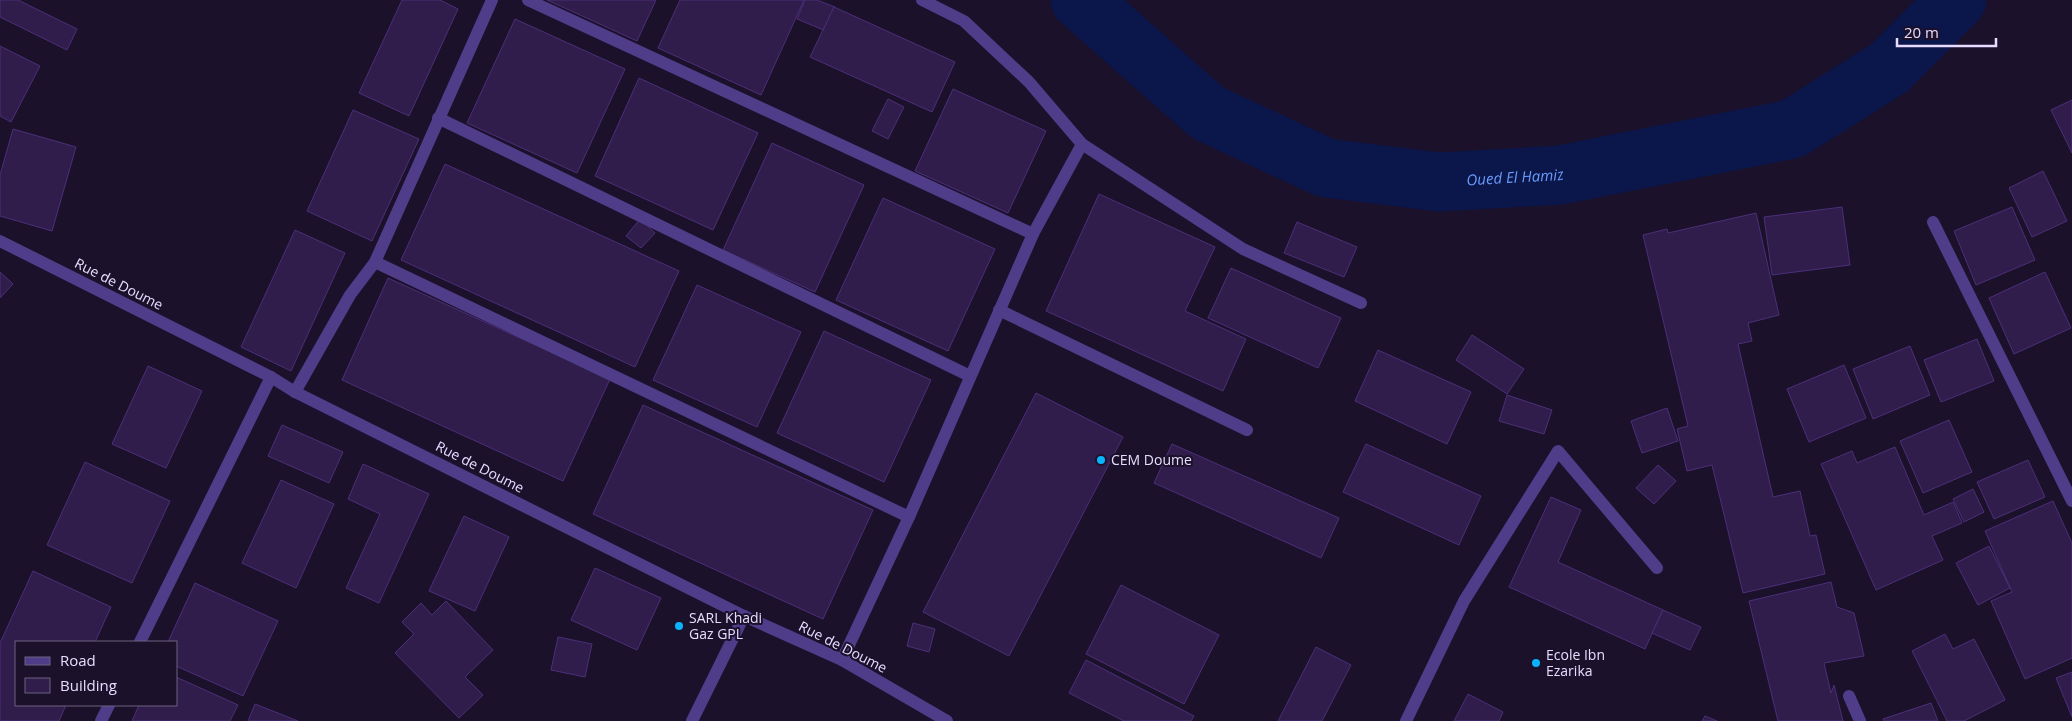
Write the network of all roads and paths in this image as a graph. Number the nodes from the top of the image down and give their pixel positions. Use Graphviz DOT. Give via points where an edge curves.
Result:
graph roads {
  1 [pos="492,0"];
  2 [pos="528,0"];
  3 [pos="922,0"];
  4 [pos="438,118"];
  5 [pos="1082,144"];
  6 [pos="1933,222"];
  7 [pos="1033,234"];
  8 [pos="0,241"];
  9 [pos="375,262"];
  10 [pos="1361,302"];
  11 [pos="999,310"];
  12 [pos="970,376"];
  13 [pos="272,377"];
  14 [pos="295,392"];
  15 [pos="1247,430"];
  16 [pos="2072,501"];
  17 [pos="909,517"];
  18 [pos="1657,568"];
  19 [pos="744,616"];
  20 [pos="140,641"];
  21 [pos="842,660"];
  22 [pos="1849,696"];
  23 [pos="108,706"];
  24 [pos="101,721"];
  25 [pos="692,721"];
  26 [pos="947,721"];
  27 [pos="1406,721"];
  28 [pos="1860,721"];
  1 -- 4 [label="street"];
  2 -- 7 [label="street"];
  3 -- 5 [label="street" via="964,21 1029,82"];
  4 -- 9 [label="street"];
  4 -- 12 [label="street"];
  5 -- 7 [label="street"];
  5 -- 10 [label="street" via="1242,249"];
  6 -- 16 [label="street"];
  7 -- 11 [label="street"];
  8 -- 13 [label="street, Rue de Doume"];
  9 -- 14 [label="street" via="350,295"];
  9 -- 17 [label="street"];
  11 -- 12 [label="street"];
  11 -- 15 [label="street"];
  12 -- 17 [label="street"];
  13 -- 14 [label="street, Rue de Doume"];
  13 -- 20 [label="street"];
  14 -- 19 [label="street, Rue de Doume"];
  17 -- 21 [label="street"];
  18 -- 27 [label="street" via="1558,451 1464,601"];
  19 -- 21 [label="street, Rue de Doume"];
  19 -- 25 [label="street"];
  21 -- 26 [label="street, Rue de Doume"];
  22 -- 28 [label="street"];
  23 -- 24 [label="street"];
}
